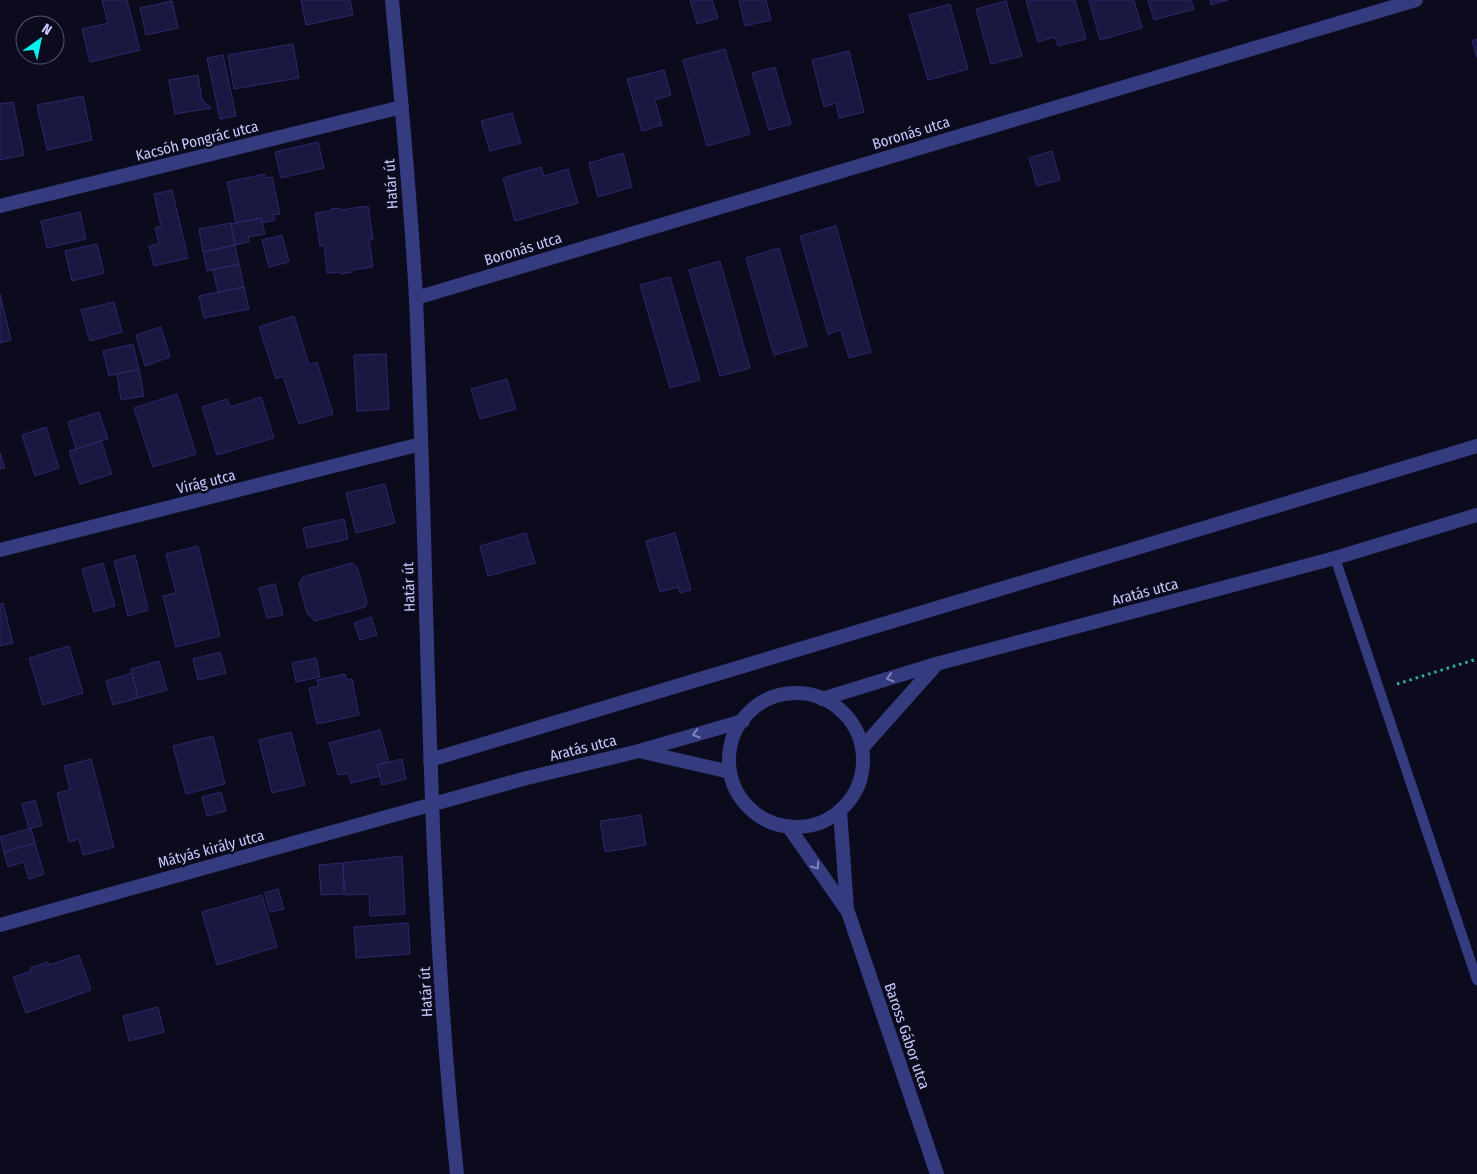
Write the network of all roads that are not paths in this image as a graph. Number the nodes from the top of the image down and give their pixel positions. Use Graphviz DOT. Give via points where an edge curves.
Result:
graph roads {
  1 [pos="392,0"];
  2 [pos="1416,0"];
  3 [pos="402,107"];
  4 [pos="0,206"];
  5 [pos="416,298"];
  6 [pos="421,444"];
  7 [pos="1477,446"];
  8 [pos="1477,514"];
  9 [pos="0,550"];
  10 [pos="1335,558"];
  11 [pos="936,664"];
  12 [pos="822,699"];
  13 [pos="743,721"];
  14 [pos="862,748"];
  15 [pos="639,751"];
  16 [pos="430,760"];
  17 [pos="730,772"];
  18 [pos="432,805"];
  19 [pos="840,810"];
  20 [pos="788,826"];
  21 [pos="847,909"];
  22 [pos="0,925"];
  23 [pos="1477,980"];
  24 [pos="457,1174"];
  25 [pos="937,1174"];
  1 -- 3 [label="street, Határ út"];
  2 -- 5 [label="street, Boronás utca"];
  3 -- 4 [label="street, Kacsóh Pongrác utca"];
  3 -- 5 [label="street, Határ út"];
  5 -- 6 [label="street, Határ út"];
  6 -- 9 [label="street, Virág utca"];
  6 -- 16 [label="street, Határ út"];
  7 -- 16 [label="street"];
  8 -- 10 [label="street, Aratás utca"];
  10 -- 11 [label="street, Aratás utca"];
  10 -- 23 [label="lane"];
  11 -- 12 [label="street, Aratás utca, one-way"];
  11 -- 14 [label="street"];
  12 -- 13 [label="street" via="792,693 771,698 752,709"];
  12 -- 14 [label="street" via="849,718 860,737"];
  13 -- 15 [label="street, Aratás utca, one-way"];
  13 -- 17 [label="street" via="730,749"];
  14 -- 19 [label="street" via="861,780 852,799"];
  15 -- 17 [label="street"];
  15 -- 18 [label="street, Aratás utca"];
  16 -- 18 [label="street, Határ út"];
  17 -- 20 [label="street" via="738,794 753,812 773,824"];
  18 -- 22 [label="street, Mátyás király utca"];
  18 -- 24 [label="street, Határ út" via="448,1086"];
  19 -- 20 [label="street" via="817,825"];
  19 -- 21 [label="street"];
  20 -- 21 [label="street, one-way"];
  21 -- 25 [label="street, Baross Gábor utca"];
}
